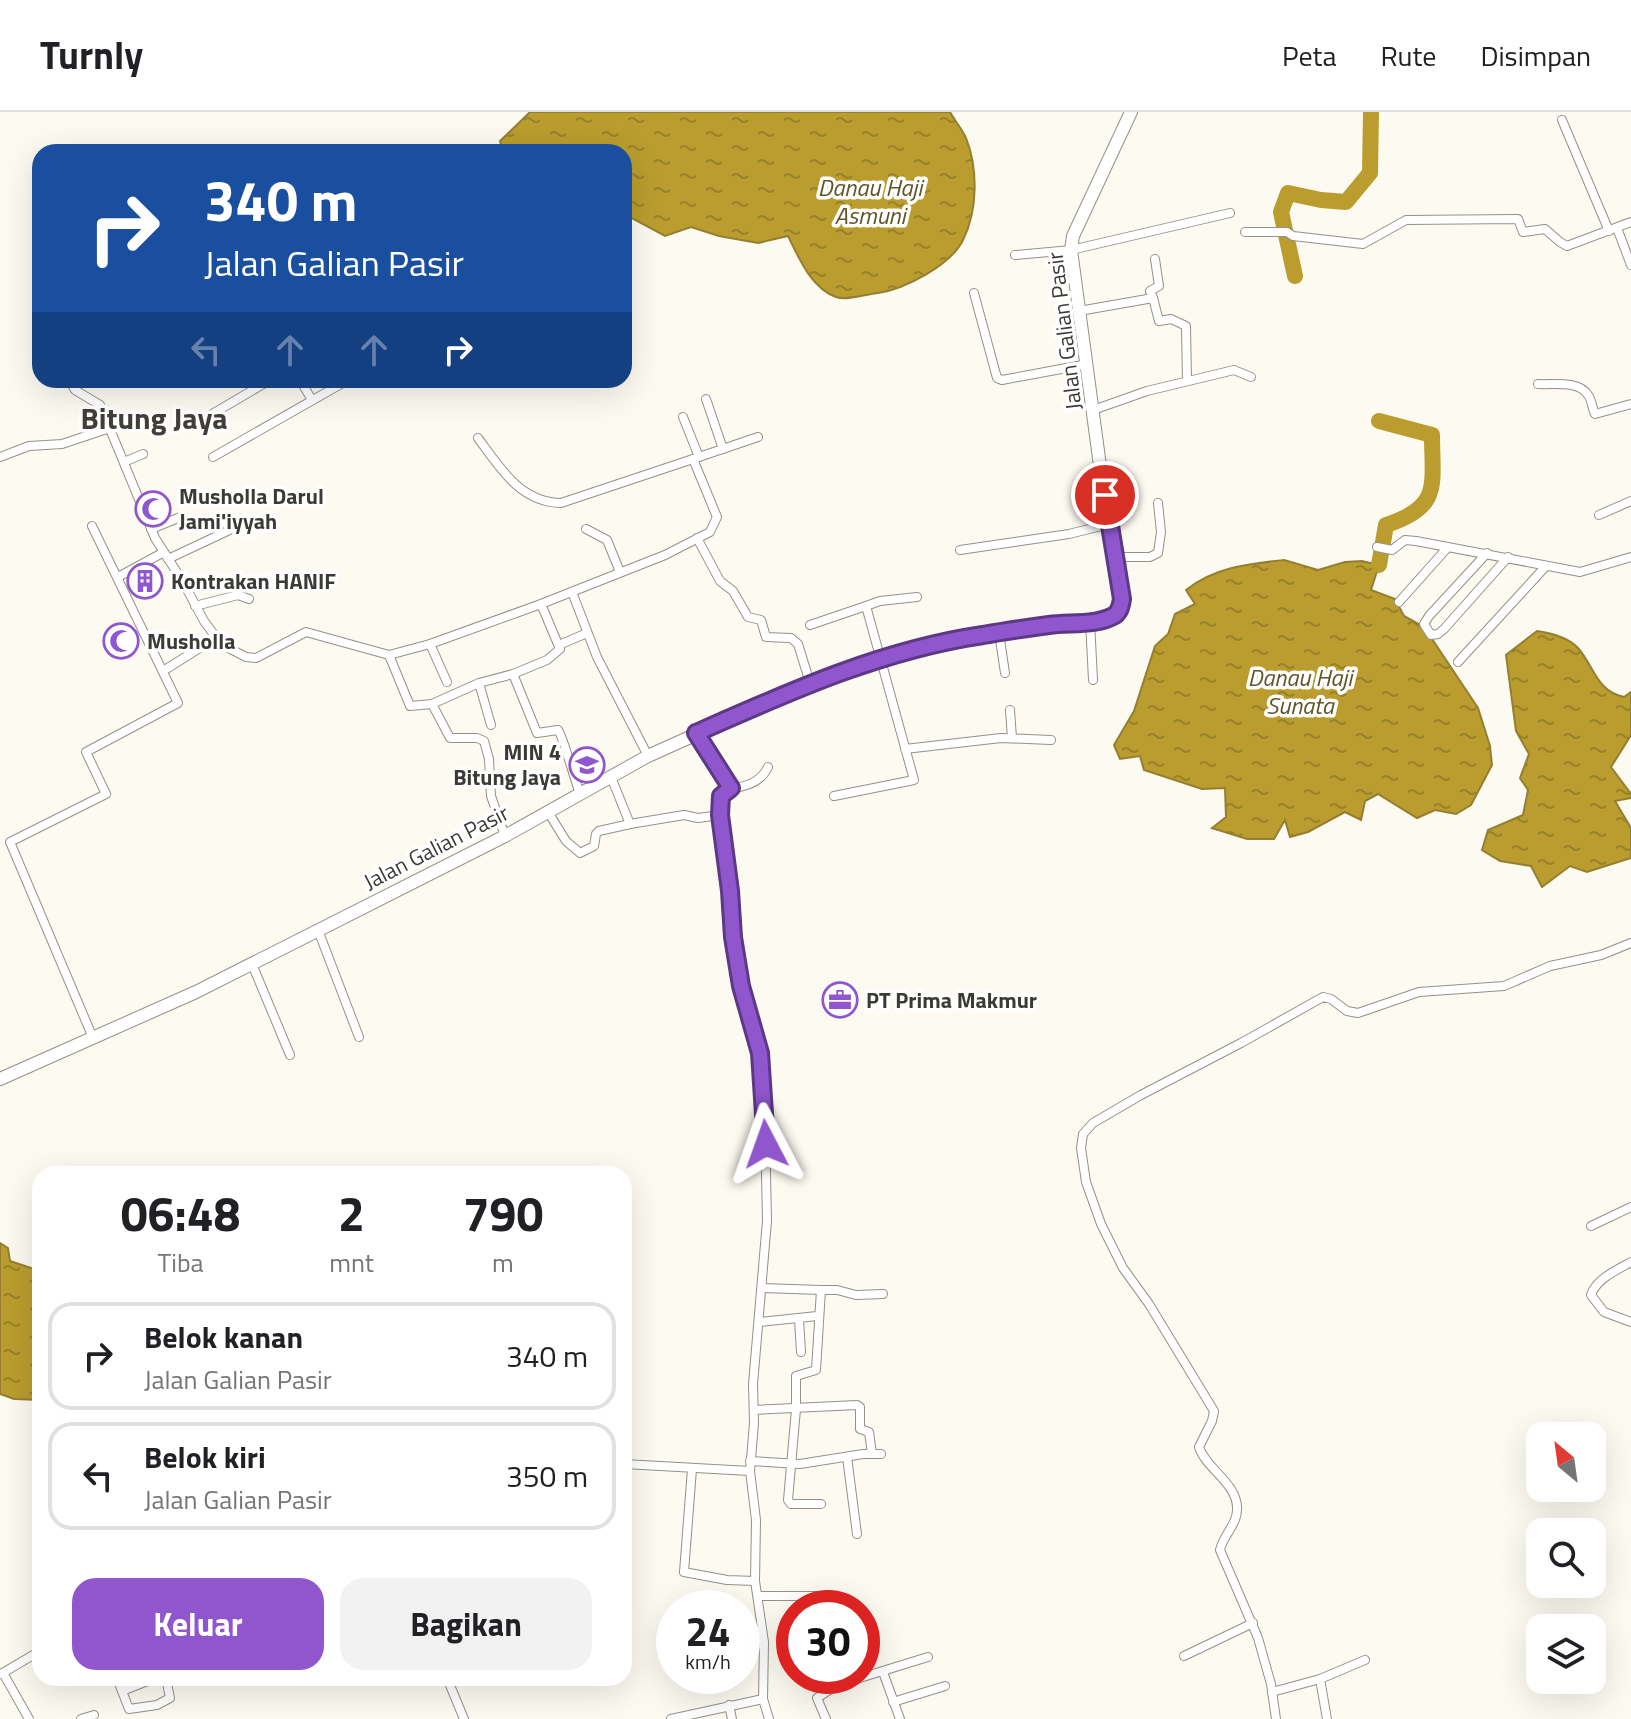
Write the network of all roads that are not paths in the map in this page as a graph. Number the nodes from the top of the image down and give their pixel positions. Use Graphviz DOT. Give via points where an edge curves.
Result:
graph roads {
  1 [pos="1131,112"];
  2 [pos="1562,120"];
  3 [pos="1230,213"];
  4 [pos="1631,222"];
  5 [pos="1613,229"];
  6 [pos="1245,232"];
  7 [pos="1071,250"];
  8 [pos="1015,255"];
  9 [pos="1155,259"];
  10 [pos="1631,265"];
  11 [pos="974,293"];
  12 [pos="1153,298"];
  13 [pos="1079,311"];
  14 [pos="1088,364"];
  15 [pos="1251,377"];
  16 [pos="1187,381"];
  17 [pos="1538,384"];
  18 [pos="74,388"];
  19 [pos="256,388"];
  20 [pos="305,388"];
  21 [pos="334,388"];
  22 [pos="706,399"];
  23 [pos="312,400"];
  24 [pos="1631,404"];
  25 [pos="1093,410"];
  26 [pos="683,417"];
  27 [pos="202,420"];
  28 [pos="110,428"];
  29 [pos="758,437"];
  30 [pos="478,438"];
  31 [pos="723,449"];
  32 [pos="143,454"];
  33 [pos="0,457"];
  34 [pos="213,457"];
  35 [pos="696,458"];
  36 [pos="124,462"];
  37 [pos="1631,501"];
  38 [pos="1158,503"];
  39 [pos="1599,515"];
  40 [pos="183,516"];
  41 [pos="251,520"];
  42 [pos="1109,524"];
  43 [pos="92,526"];
  44 [pos="151,529"];
  45 [pos="586,529"];
  46 [pos="697,538"];
  47 [pos="1377,547"];
  48 [pos="1448,547"];
  49 [pos="960,550"];
  50 [pos="1487,553"];
  51 [pos="166,555"];
  52 [pos="1116,557"];
  53 [pos="1508,557"];
  54 [pos="1631,557"];
  55 [pos="1546,566"];
  56 [pos="620,572"];
  57 [pos="118,577"];
  58 [pos="572,592"];
  59 [pos="917,597"];
  60 [pos="249,599"];
  61 [pos="1399,602"];
  62 [pos="541,604"];
  63 [pos="195,606"];
  64 [pos="866,606"];
  65 [pos="1090,621"];
  66 [pos="810,625"];
  67 [pos="587,633"];
  68 [pos="999,633"];
  69 [pos="215,635"];
  70 [pos="430,644"];
  71 [pos="559,645"];
  72 [pos="389,655"];
  73 [pos="881,658"];
  74 [pos="1458,662"];
  75 [pos="163,671"];
  76 [pos="1005,673"];
  77 [pos="513,674"];
  78 [pos="1093,680"];
  79 [pos="447,682"];
  80 [pos="479,683"];
  81 [pos="810,683"];
  82 [pos="432,704"];
  83 [pos="1010,710"];
  84 [pos="491,725"];
  85 [pos="572,733"];
  86 [pos="696,733"];
  87 [pos="562,734"];
  88 [pos="1012,738"];
  89 [pos="1051,740"];
  90 [pos="905,749"];
  91 [pos="648,756"];
  92 [pos="768,767"];
  93 [pos="611,777"];
  94 [pos="731,788"];
  95 [pos="580,794"];
  96 [pos="834,796"];
  97 [pos="548,812"];
  98 [pos="720,815"];
  99 [pos="630,824"];
  100 [pos="505,836"];
  101 [pos="318,930"];
  102 [pos="1631,943"];
  103 [pos="252,964"];
  104 [pos="359,1037"];
  105 [pos="93,1038"];
  106 [pos="290,1055"];
  107 [pos="0,1079"];
  108 [pos="1631,1207"];
  109 [pos="1591,1226"];
  110 [pos="1631,1262"];
  111 [pos="762,1288"];
  112 [pos="821,1290"];
  113 [pos="883,1294"];
  114 [pos="817,1316"];
  115 [pos="799,1319"];
  116 [pos="759,1322"];
  117 [pos="1631,1322"];
  118 [pos="801,1352"];
  119 [pos="796,1409"];
  120 [pos="754,1410"];
  121 [pos="847,1457"];
  122 [pos="632,1464"];
  123 [pos="792,1465"];
  124 [pos="750,1466"];
  125 [pos="692,1469"];
  126 [pos="821,1504"];
  127 [pos="857,1534"];
  128 [pos="755,1581"];
  129 [pos="757,1590"];
  130 [pos="760,1611"];
  131 [pos="1253,1623"];
  132 [pos="32,1656"];
  133 [pos="1184,1656"];
  134 [pos="928,1657"];
  135 [pos="1365,1660"];
  136 [pos="883,1672"];
  137 [pos="2,1674"];
  138 [pos="1320,1679"];
  139 [pos="120,1686"];
  140 [pos="135,1686"];
  141 [pos="168,1686"];
  142 [pos="450,1686"];
  143 [pos="945,1686"];
  144 [pos="122,1691"];
  145 [pos="1272,1692"];
  146 [pos="763,1699"];
  147 [pos="893,1702"];
  148 [pos="729,1705"];
  149 [pos="94,1715"];
  150 [pos="29,1719"];
  151 [pos="81,1719"];
  152 [pos="464,1719"];
  153 [pos="671,1719"];
  154 [pos="732,1719"];
  155 [pos="769,1719"];
  156 [pos="826,1719"];
  157 [pos="900,1719"];
  158 [pos="1276,1719"];
  159 [pos="1327,1719"];
  1 -- 7 [label="street, Jalan Galian Pasir"];
  2 -- 5 [label="street"];
  3 -- 7 [label="street"];
  4 -- 5 [label="street"];
  5 -- 6 [label="street" via="1567,246 1545,229 1524,233 1518,219 1406,220 1359,244 1285,232"];
  5 -- 10 [label="street"];
  7 -- 8 [label="street"];
  7 -- 13 [label="street, Jalan Galian Pasir"];
  9 -- 12 [label="street" via="1159,286 1150,291"];
  11 -- 14 [label="street" via="997,378"];
  12 -- 13 [label="street"];
  12 -- 16 [label="street" via="1159,321 1173,319 1186,326"];
  13 -- 14 [label="street, Jalan Galian Pasir"];
  14 -- 25 [label="street, Jalan Galian Pasir"];
  15 -- 16 [label="street" via="1234,370"];
  16 -- 25 [label="street"];
  17 -- 24 [label="street" via="1583,390 1595,414"];
  18 -- 28 [label="street" via="98,402"];
  19 -- 27 [label="street"];
  20 -- 23 [label="street"];
  21 -- 23 [label="street"];
  22 -- 31 [label="street"];
  23 -- 34 [label="street"];
  25 -- 42 [label="street, Jalan Galian Pasir"];
  26 -- 35 [label="street"];
  28 -- 33 [label="street"];
  28 -- 36 [label="street"];
  29 -- 31 [label="street"];
  30 -- 35 [label="street" via="527,495 561,503"];
  31 -- 35 [label="street"];
  32 -- 36 [label="street"];
  35 -- 46 [label="street" via="717,517 710,532"];
  36 -- 44 [label="street"];
  37 -- 39 [label="street"];
  38 -- 52 [label="street" via="1160,547 1155,556"];
  40 -- 44 [label="street"];
  41 -- 51 [label="street"];
  42 -- 49 [label="street"];
  42 -- 52 [label="street, Jalan Galian Pasir"];
  43 -- 57 [label="street"];
  44 -- 51 [label="street"];
  45 -- 56 [label="street" via="607,540"];
  46 -- 56 [label="street"];
  46 -- 81 [label="street" via="720,581 733,591 748,617 761,620 766,637 791,638 798,644"];
  47 -- 48 [label="street" via="1392,550 1405,540"];
  48 -- 50 [label="street"];
  48 -- 61 [label="street"];
  50 -- 53 [label="street"];
  50 -- 53 [label="street" via="1429,616 1424,624 1431,635 1444,629"];
  51 -- 57 [label="street"];
  51 -- 63 [label="street"];
  52 -- 65 [label="street, Jalan Galian Pasir" via="1121,605 1114,615"];
  53 -- 55 [label="street"];
  54 -- 55 [label="street" via="1580,572"];
  55 -- 74 [label="street"];
  56 -- 58 [label="street"];
  57 -- 75 [label="street"];
  58 -- 62 [label="street"];
  58 -- 67 [label="street"];
  59 -- 64 [label="street"];
  60 -- 63 [label="street" via="238,595"];
  62 -- 70 [label="street"];
  62 -- 71 [label="street"];
  63 -- 69 [label="street"];
  64 -- 66 [label="street"];
  64 -- 73 [label="street"];
  65 -- 68 [label="street, Jalan Galian Pasir"];
  65 -- 78 [label="street"];
  67 -- 71 [label="street"];
  67 -- 91 [label="street"];
  68 -- 73 [label="street, Jalan Galian Pasir"];
  68 -- 76 [label="street"];
  69 -- 72 [label="street" via="246,657 264,656 306,632"];
  69 -- 75 [label="street"];
  70 -- 72 [label="street"];
  70 -- 79 [label="street"];
  71 -- 77 [label="street" via="558,653 547,660"];
  72 -- 82 [label="street" via="410,706"];
  73 -- 81 [label="street, Jalan Galian Pasir"];
  73 -- 90 [label="street"];
  75 -- 105 [label="street" via="178,703 86,752 106,794 10,842"];
  77 -- 80 [label="street"];
  77 -- 87 [label="street" via="537,733"];
  80 -- 82 [label="street"];
  80 -- 84 [label="street"];
  81 -- 86 [label="street, Jalan Galian Pasir"];
  82 -- 100 [label="street" via="450,738 484,741 491,796"];
  83 -- 88 [label="street"];
  85 -- 87 [label="street"];
  86 -- 91 [label="street, Jalan Galian Pasir"];
  86 -- 94 [label="street"];
  87 -- 95 [label="street"];
  88 -- 89 [label="street"];
  88 -- 90 [label="street"];
  90 -- 96 [label="street" via="914,780"];
  91 -- 93 [label="street, Jalan Galian Pasir"];
  92 -- 94 [label="street" via="757,781"];
  93 -- 95 [label="street, Jalan Galian Pasir"];
  93 -- 99 [label="street"];
  94 -- 98 [label="street" via="721,796"];
  95 -- 97 [label="street, Jalan Galian Pasir"];
  97 -- 99 [label="street" via="580,853 594,846 599,831"];
  97 -- 100 [label="street, Jalan Galian Pasir"];
  98 -- 99 [label="street"];
  98 -- 111 [label="street" via="741,986 760,1053 767,1221"];
  100 -- 101 [label="street, Jalan Galian Pasir"];
  101 -- 103 [label="street, Jalan Galian Pasir"];
  101 -- 104 [label="street"];
  102 -- 131 [label="street" via="1550,966 1504,986 1419,992 1358,1013 1323,997 1141,1095 1083,1134 1086,1182 1106,1234 1214,1411 1199,1447 1236,1501 1234,1523 1220,1550"];
  103 -- 105 [label="street, Jalan Galian Pasir"];
  103 -- 106 [label="street"];
  105 -- 107 [label="street, Jalan Galian Pasir"];
  108 -- 109 [label="street"];
  110 -- 117 [label="street" via="1600,1282 1591,1295 1604,1312"];
  111 -- 112 [label="street"];
  111 -- 116 [label="street"];
  112 -- 113 [label="street"];
  112 -- 114 [label="street"];
  114 -- 115 [label="street"];
  114 -- 119 [label="street" via="816,1370 796,1376"];
  115 -- 116 [label="street"];
  115 -- 118 [label="street"];
  116 -- 120 [label="street"];
  119 -- 120 [label="street"];
  119 -- 121 [label="street" via="860,1407 860,1429 869,1432 877,1454"];
  119 -- 123 [label="street"];
  120 -- 124 [label="street"];
  121 -- 123 [label="street"];
  121 -- 127 [label="street"];
  122 -- 125 [label="street"];
  123 -- 124 [label="street"];
  123 -- 126 [label="street" via="788,1503"];
  124 -- 125 [label="street"];
  124 -- 128 [label="street"];
  125 -- 128 [label="street" via="683,1571"];
  128 -- 129 [label="street"];
  130 -- 146 [label="street"];
  131 -- 133 [label="street"];
  131 -- 145 [label="street"];
  132 -- 137 [label="street"];
  134 -- 136 [label="street"];
  135 -- 138 [label="street"];
  136 -- 147 [label="street"];
  136 -- 156 [label="street" via="818,1695"];
  137 -- 150 [label="street"];
  138 -- 145 [label="street"];
  138 -- 159 [label="street"];
  139 -- 144 [label="street"];
  140 -- 144 [label="street"];
  141 -- 144 [label="street" via="170,1698 129,1709"];
  142 -- 152 [label="street"];
  143 -- 147 [label="street"];
  145 -- 158 [label="street"];
  146 -- 148 [label="street"];
  146 -- 155 [label="street"];
  147 -- 157 [label="street"];
  148 -- 153 [label="street"];
  148 -- 154 [label="street"];
  149 -- 151 [label="street"];
}
